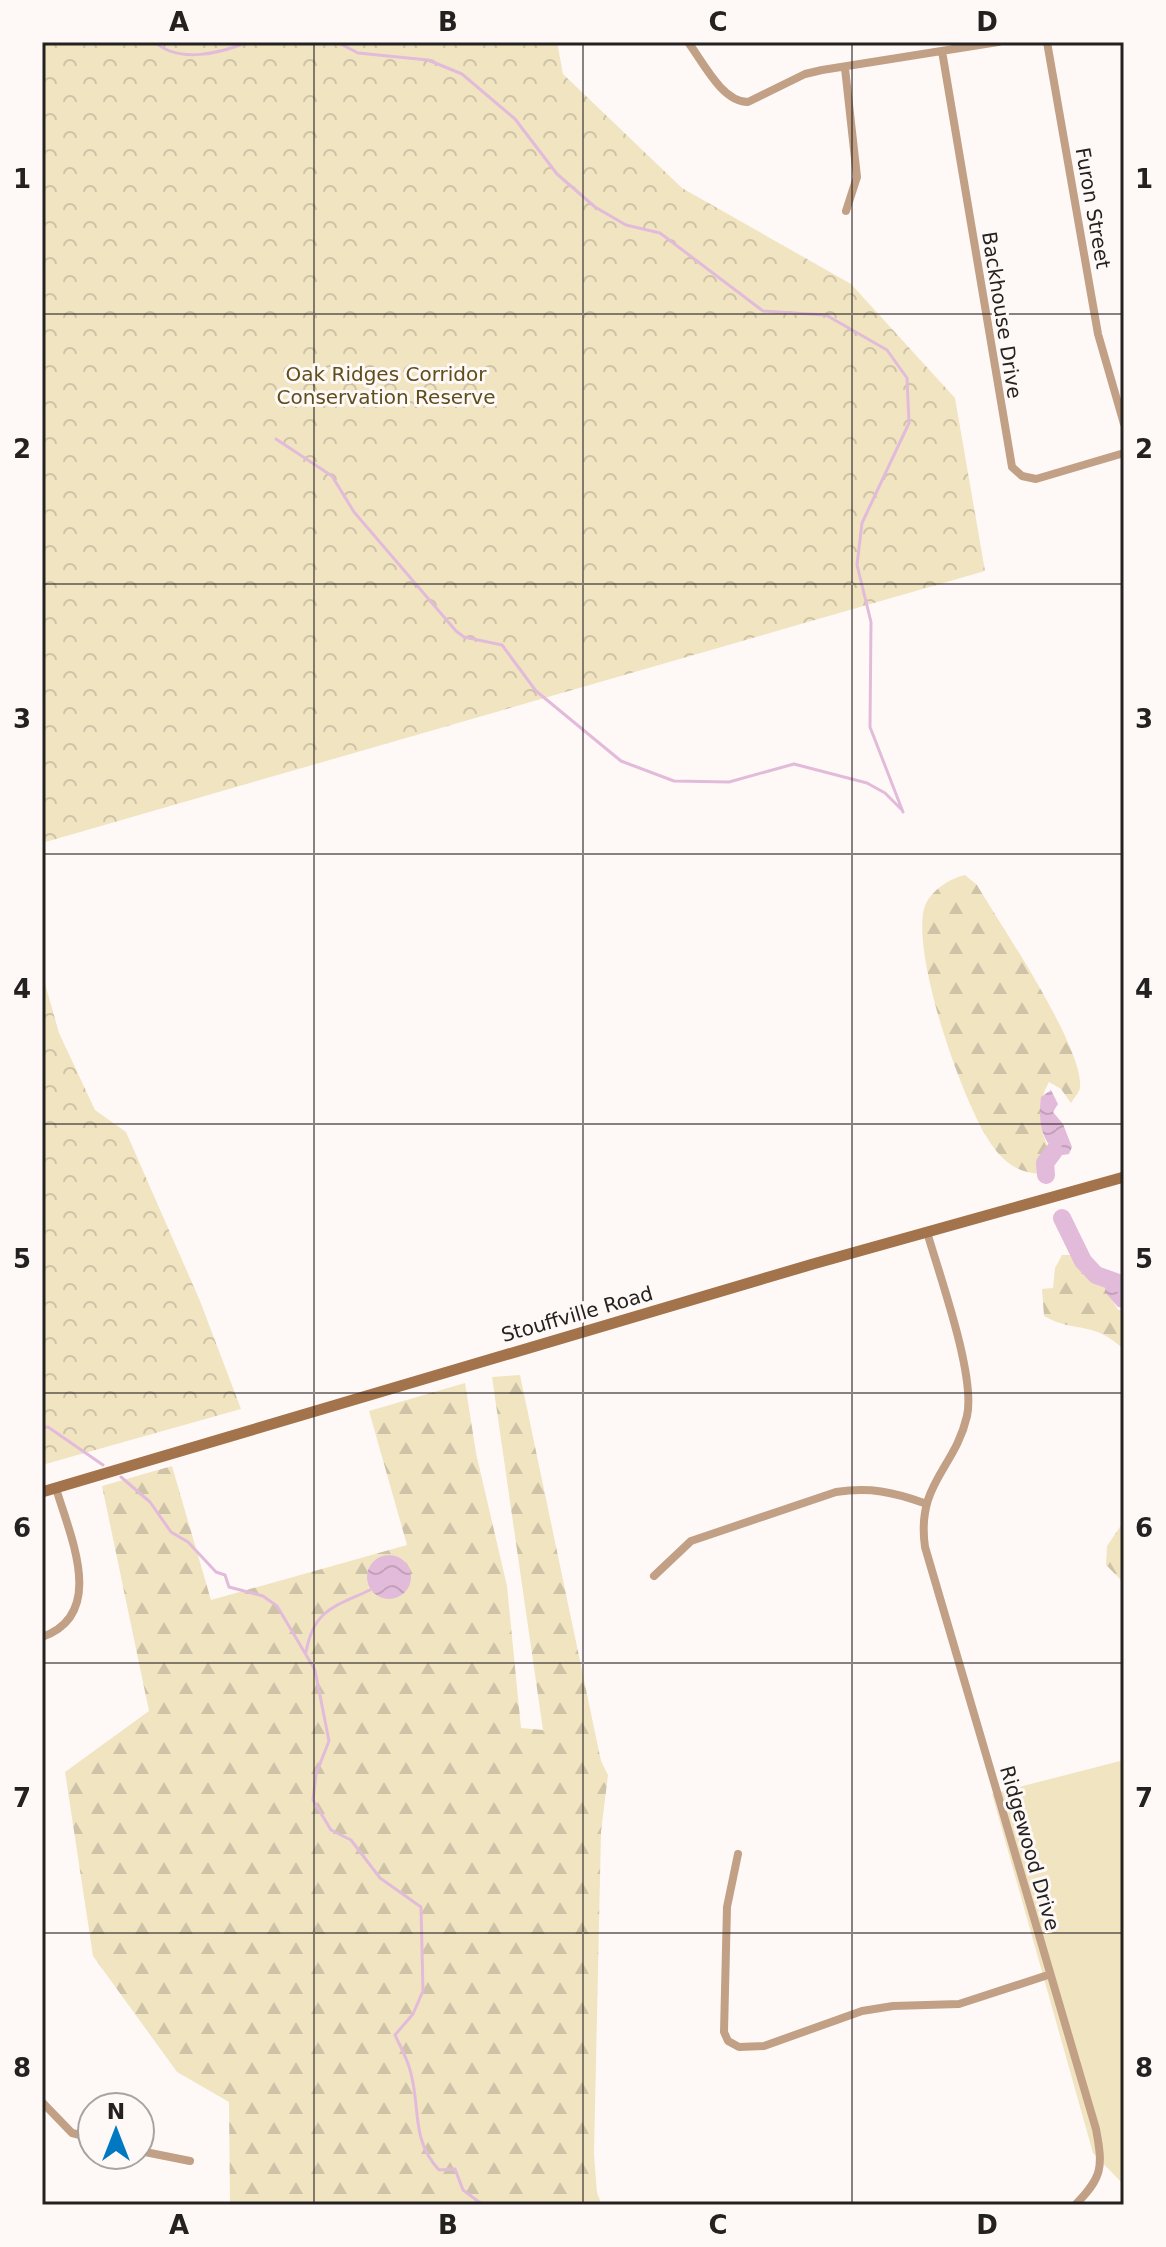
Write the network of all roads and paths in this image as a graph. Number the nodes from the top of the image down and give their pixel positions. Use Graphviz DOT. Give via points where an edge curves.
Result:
graph roads {
  1 [pos="688,42"];
  2 [pos="998,42"];
  3 [pos="1047,42"];
  4 [pos="942,51"];
  5 [pos="845,68"];
  6 [pos="846,211"];
  7 [pos="1124,424"];
  8 [pos="1124,453"];
  9 [pos="1124,1177"];
  10 [pos="927,1232"];
  11 [pos="56,1488"];
  12 [pos="42,1492"];
  13 [pos="924,1503"];
  14 [pos="654,1576"];
  15 [pos="42,1637"];
  16 [pos="738,1854"];
  17 [pos="1048,1975"];
  18 [pos="42,2102"];
  19 [pos="76,2134"];
  20 [pos="156,2154"];
  21 [pos="190,2161"];
  22 [pos="1075,2205"];
  1 -- 5 [label="street" via="726,92 740,102 805,74"];
  2 -- 4 [label="street"];
  3 -- 7 [label="street, Furon Street" via="1098,334"];
  4 -- 5 [label="street"];
  4 -- 8 [label="street, Backhouse Drive" via="1012,467 1036,479"];
  5 -- 6 [label="street" via="857,177"];
  9 -- 10 [label="main road, Stouffville Road"];
  10 -- 11 [label="main road, Stouffville Road"];
  10 -- 13 [label="street, Ridgewood Drive" via="969,1398 959,1437"];
  11 -- 12 [label="main road, Stouffville Road"];
  11 -- 15 [label="street" via="81,1584 61,1629"];
  13 -- 14 [label="street" via="888,1490 836,1492 691,1541"];
  13 -- 17 [label="street, Ridgewood Drive" via="925,1547"];
  16 -- 17 [label="street" via="727,1907 724,2032 739,2047 764,2046 862,2011 959,2004"];
  17 -- 22 [label="street, Ridgewood Drive" via="1102,2162 1096,2184"];
  18 -- 19 [label="street"];
  20 -- 21 [label="street"];
}
